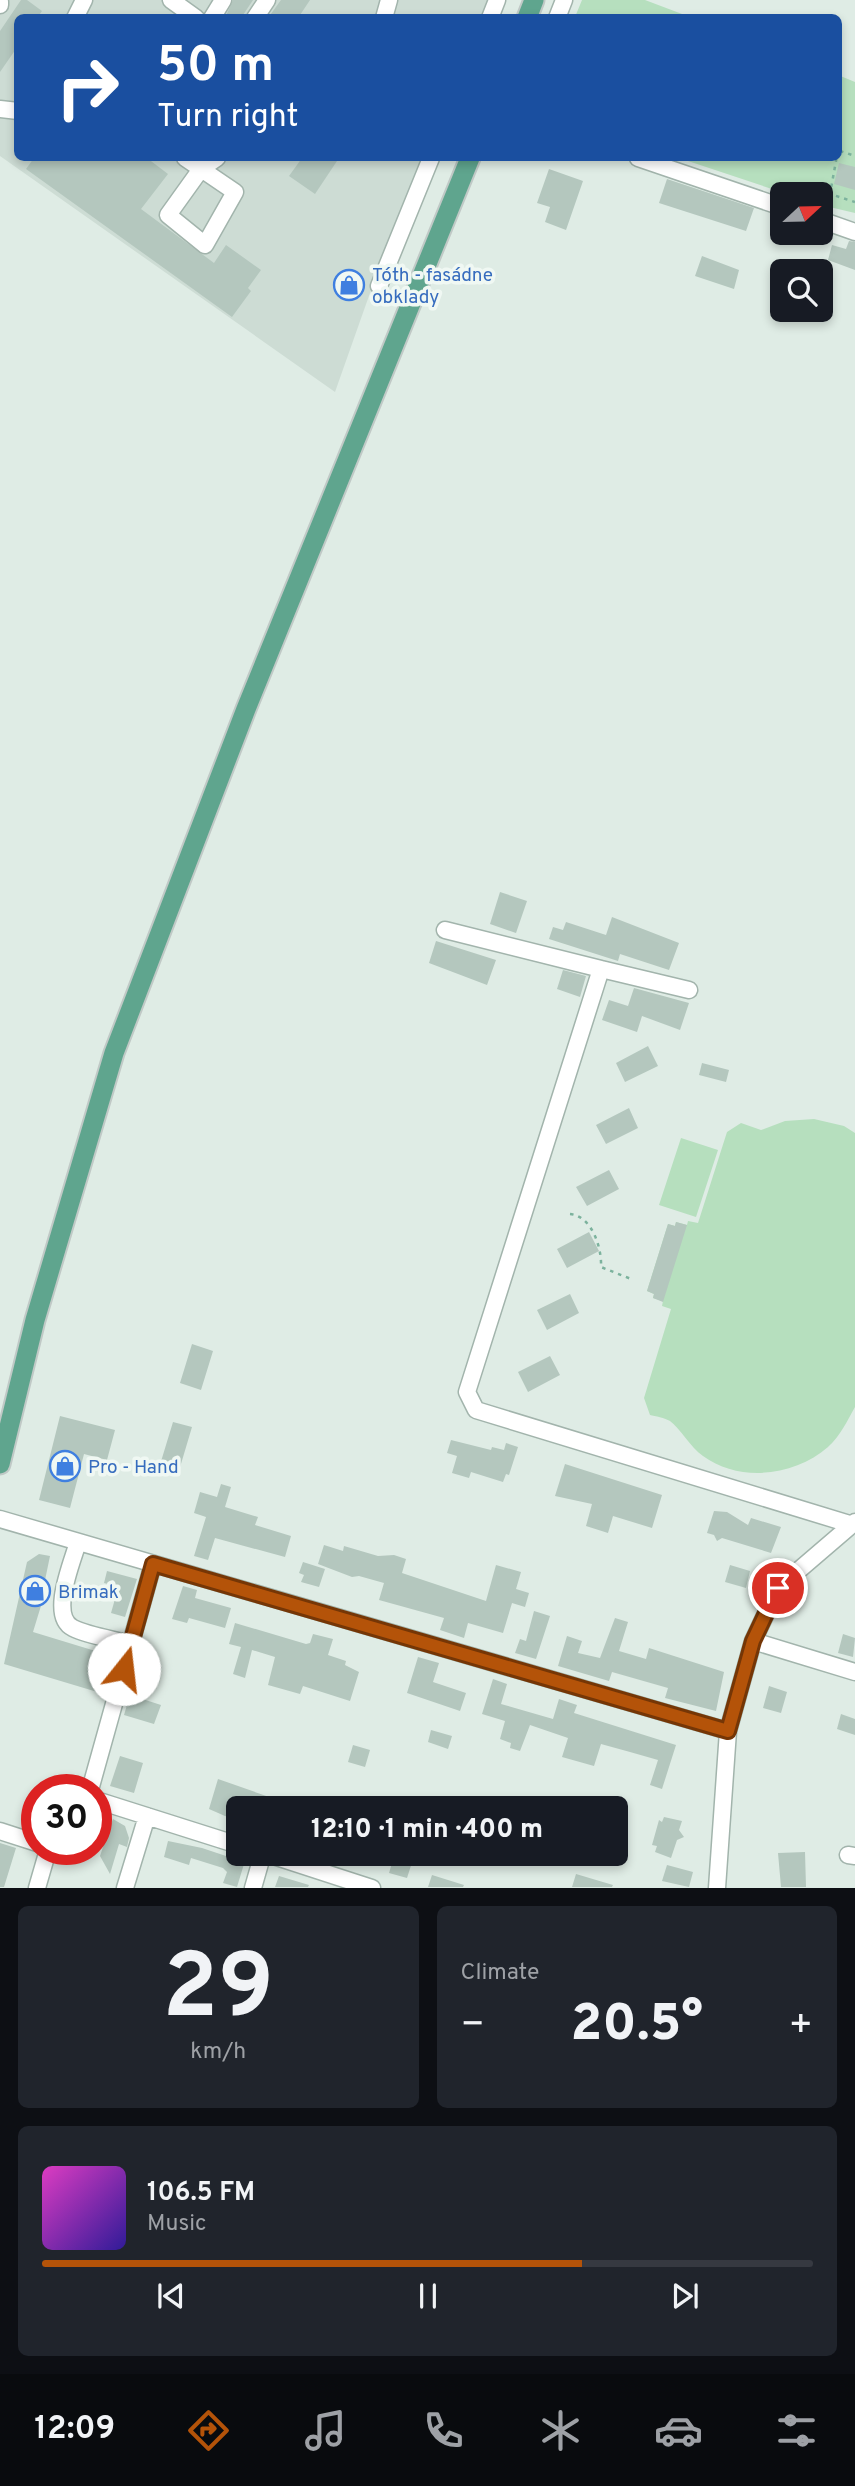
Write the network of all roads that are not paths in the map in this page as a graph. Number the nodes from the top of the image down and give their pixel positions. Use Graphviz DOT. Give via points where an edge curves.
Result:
graph roads {
  1 [pos="171,0"];
  2 [pos="190,14"];
  3 [pos="189,161"];
  4 [pos="213,161"];
  5 [pos="430,161"];
  6 [pos="469,161"];
  7 [pos="647,161"];
  8 [pos="201,169"];
  9 [pos="770,203"];
  10 [pos="833,224"];
  11 [pos="855,232"];
  12 [pos="379,286"];
  13 [pos="445,930"];
  14 [pos="601,969"];
  15 [pos="689,990"];
  16 [pos="0,1464"];
  17 [pos="0,1519"];
  18 [pos="854,1523"];
  19 [pos="78,1542"];
  20 [pos="153,1564"];
  21 [pos="753,1641"];
  22 [pos="131,1644"];
  23 [pos="855,1672"];
  24 [pos="728,1731"];
  25 [pos="94,1774"];
  26 [pos="112,1805"];
  27 [pos="147,1816"];
  28 [pos="0,1831"];
  29 [pos="21,1838"];
  30 [pos="226,1841"];
  31 [pos="44,1865"];
  32 [pos="260,1866"];
  33 [pos="304,1866"];
  34 [pos="37,1888"];
  35 [pos="125,1888"];
  36 [pos="253,1888"];
  37 [pos="372,1888"];
  38 [pos="717,1888"];
  1 -- 2 [label="street"];
  3 -- 8 [label="street"];
  4 -- 8 [label="street"];
  5 -- 12 [label="street"];
  6 -- 16 [label="main road" via="256,683 114,1053 35,1320"];
  7 -- 9 [label="street"];
  8 -- 8 [label="street" via="235,191 205,245 168,215"];
  10 -- 11 [label="street"];
  13 -- 14 [label="street"];
  14 -- 15 [label="street"];
  14 -- 18 [label="street" via="467,1392 470,1404 476,1410"];
  17 -- 19 [label="street"];
  18 -- 21 [label="street" via="778,1588"];
  19 -- 20 [label="street"];
  19 -- 22 [label="street" via="61,1608 63,1620 73,1628"];
  20 -- 22 [label="street"];
  20 -- 24 [label="street"];
  21 -- 23 [label="street"];
  21 -- 24 [label="street"];
  22 -- 25 [label="street"];
  24 -- 38 [label="street"];
  26 -- 27 [label="street"];
  27 -- 30 [label="street"];
  27 -- 35 [label="street"];
  28 -- 29 [label="street"];
  31 -- 34 [label="street"];
  32 -- 36 [label="street"];
  33 -- 37 [label="street"];
}
